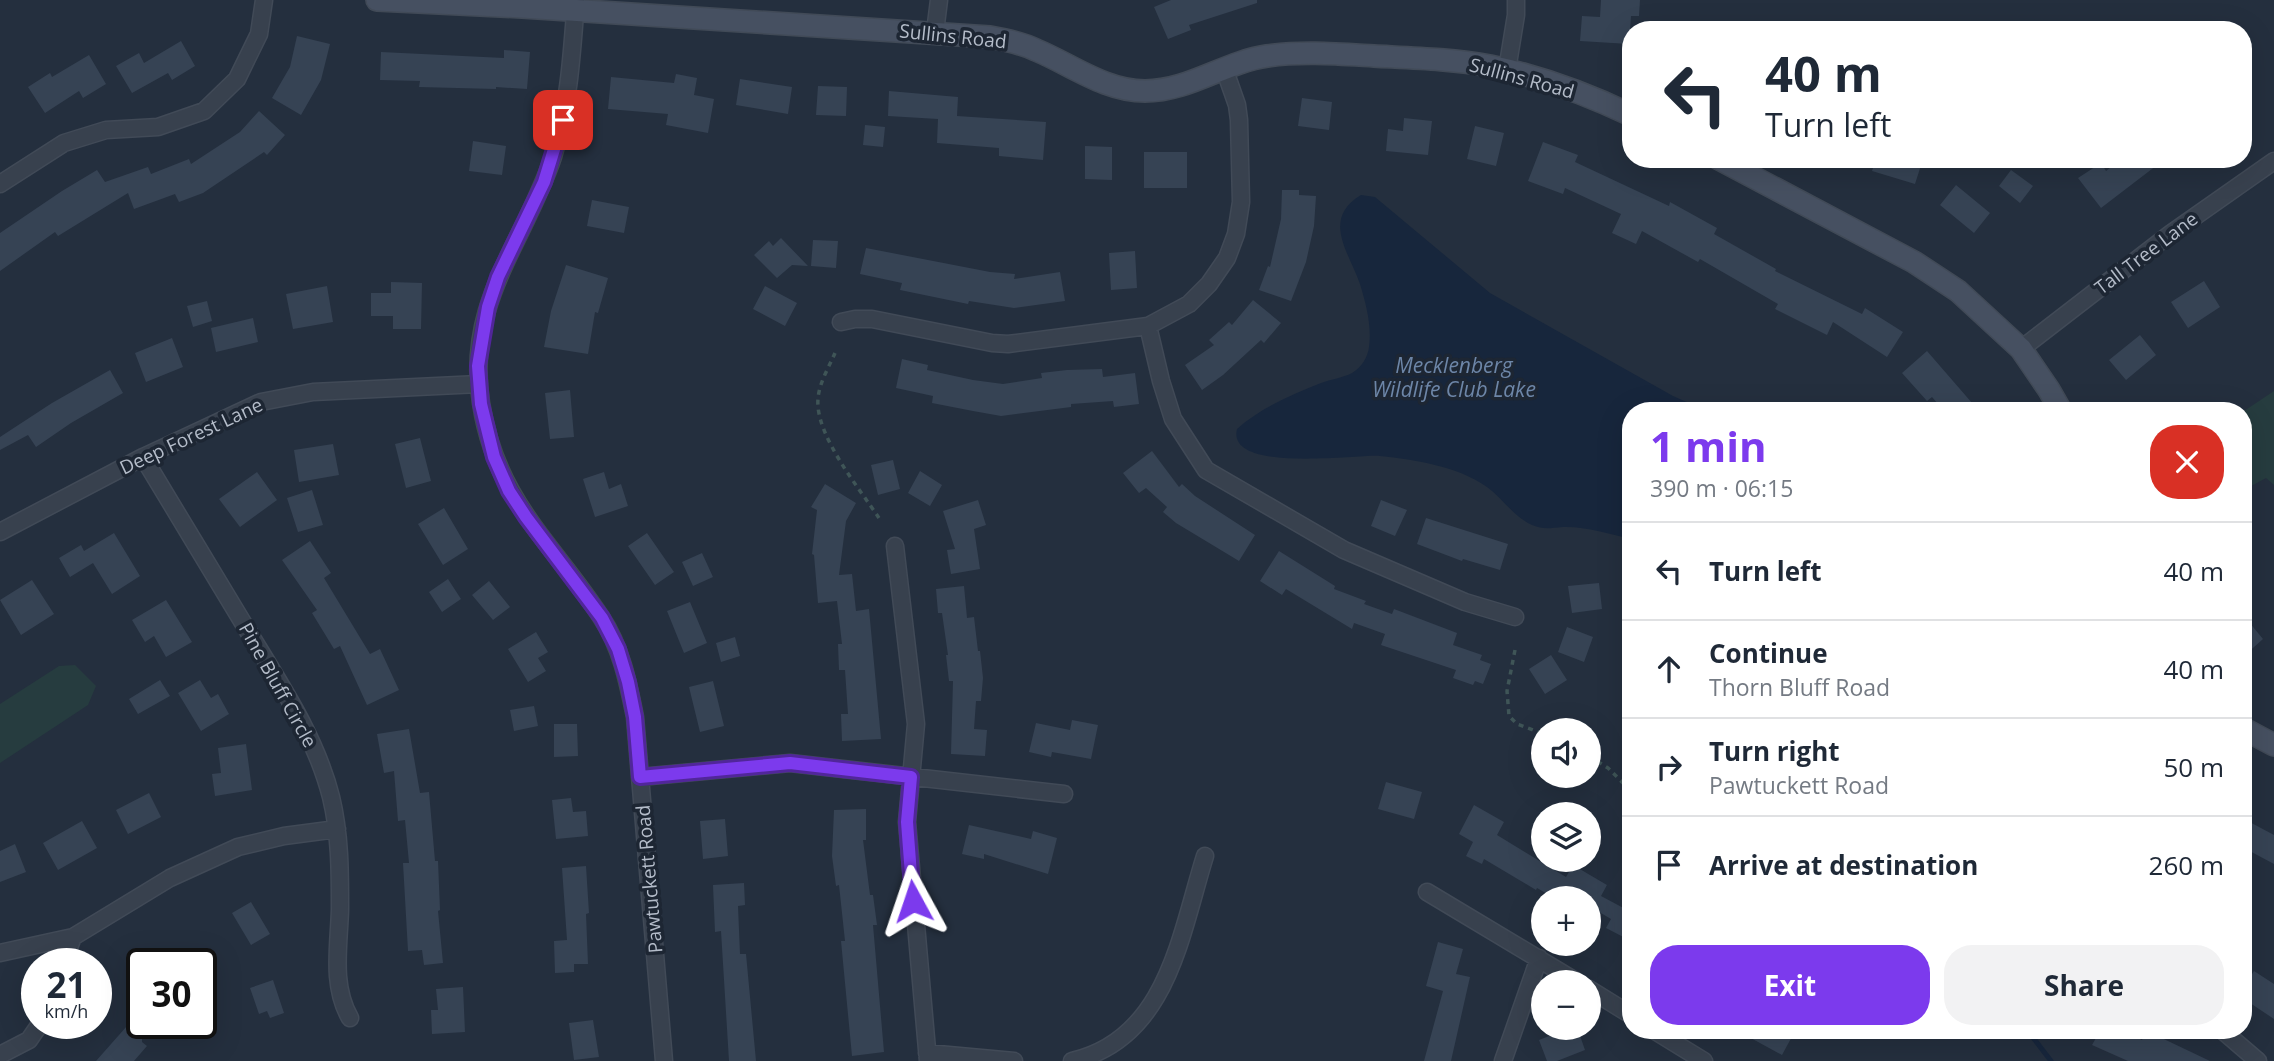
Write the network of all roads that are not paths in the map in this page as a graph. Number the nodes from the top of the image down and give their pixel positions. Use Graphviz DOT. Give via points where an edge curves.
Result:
graph roads {
  1 [pos="264,0"];
  2 [pos="377,0"];
  3 [pos="939,0"];
  4 [pos="1516,0"];
  5 [pos="576,5"];
  6 [pos="934,32"];
  7 [pos="1224,68"];
  8 [pos="1507,70"];
  9 [pos="1622,111"];
  10 [pos="2274,161"];
  11 [pos="1736,168"];
  12 [pos="0,184"];
  13 [pos="841,322"];
  14 [pos="1148,326"];
  15 [pos="2021,349"];
  16 [pos="479,384"];
  17 [pos="2056,402"];
  18 [pos="143,457"];
  19 [pos="0,532"];
  20 [pos="895,546"];
  21 [pos="1515,617"];
  22 [pos="2252,733"];
  23 [pos="2274,745"];
  24 [pos="640,777"];
  25 [pos="911,777"];
  26 [pos="1064,794"];
  27 [pos="337,829"];
  28 [pos="1205,856"];
  29 [pos="1427,891"];
  30 [pos="73,937"];
  31 [pos="69,948"];
  32 [pos="0,953"];
  33 [pos="1539,958"];
  34 [pos="1558,970"];
  35 [pos="1601,996"];
  36 [pos="1622,1009"];
  37 [pos="351,1018"];
  38 [pos="30,1039"];
  39 [pos="1669,1039"];
  40 [pos="2233,1039"];
  41 [pos="0,1055"];
  42 [pos="927,1057"];
  43 [pos="664,1061"];
  44 [pos="1014,1061"];
  45 [pos="1072,1061"];
  46 [pos="1503,1061"];
  47 [pos="1704,1061"];
  48 [pos="2258,1061"];
  1 -- 12 [label="street" via="259,34 237,79 204,111 158,127 106,130 64,143"];
  2 -- 5 [label="street, Sullins Road"];
  3 -- 6 [label="street"];
  4 -- 8 [label="street"];
  5 -- 6 [label="street, Sullins Road"];
  5 -- 16 [label="street, Pawtuckett Road" via="563,120 544,182 489,302 481,337"];
  6 -- 7 [label="street, Sullins Road" via="1015,42 1127,90 1167,89"];
  7 -- 8 [label="street, Sullins Road" via="1261,57 1305,54 1434,59"];
  7 -- 14 [label="street" via="1239,120 1241,202 1236,234 1209,284 1188,304"];
  8 -- 9 [label="street, Sullins Road"];
  10 -- 15 [label="street, Tall Tree Lane"];
  11 -- 15 [label="street" via="1914,262 1958,291"];
  13 -- 14 [label="street" via="872,319 1008,344"];
  14 -- 21 [label="street" via="1173,419 1206,470 1343,550 1465,602"];
  15 -- 17 [label="street"];
  16 -- 18 [label="street, Deep Forest Lane" via="279,397 243,409"];
  16 -- 24 [label="street, Pawtuckett Road" via="489,442 509,491 602,618 618,649 635,717"];
  18 -- 19 [label="street, Deep Forest Lane"];
  18 -- 27 [label="street, Pine Bluff Circle" via="306,730 331,797"];
  20 -- 25 [label="street" via="916,724"];
  22 -- 23 [label="street"];
  24 -- 25 [label="street" via="790,763"];
  24 -- 43 [label="street, Pawtuckett Road"];
  25 -- 26 [label="street"];
  25 -- 42 [label="street" via="908,850"];
  27 -- 30 [label="street" via="238,847 170,878"];
  27 -- 37 [label="street, Pine Bluff Circle" via="337,973 340,996"];
  28 -- 45 [label="street" via="1174,957 1146,1015 1122,1039"];
  29 -- 33 [label="street"];
  30 -- 31 [label="street"];
  30 -- 32 [label="street"];
  33 -- 34 [label="street"];
  33 -- 46 [label="street"];
  35 -- 36 [label="street"];
  38 -- 41 [label="street"];
  39 -- 47 [label="street"];
  40 -- 48 [label="street"];
  42 -- 44 [label="street"];
}
